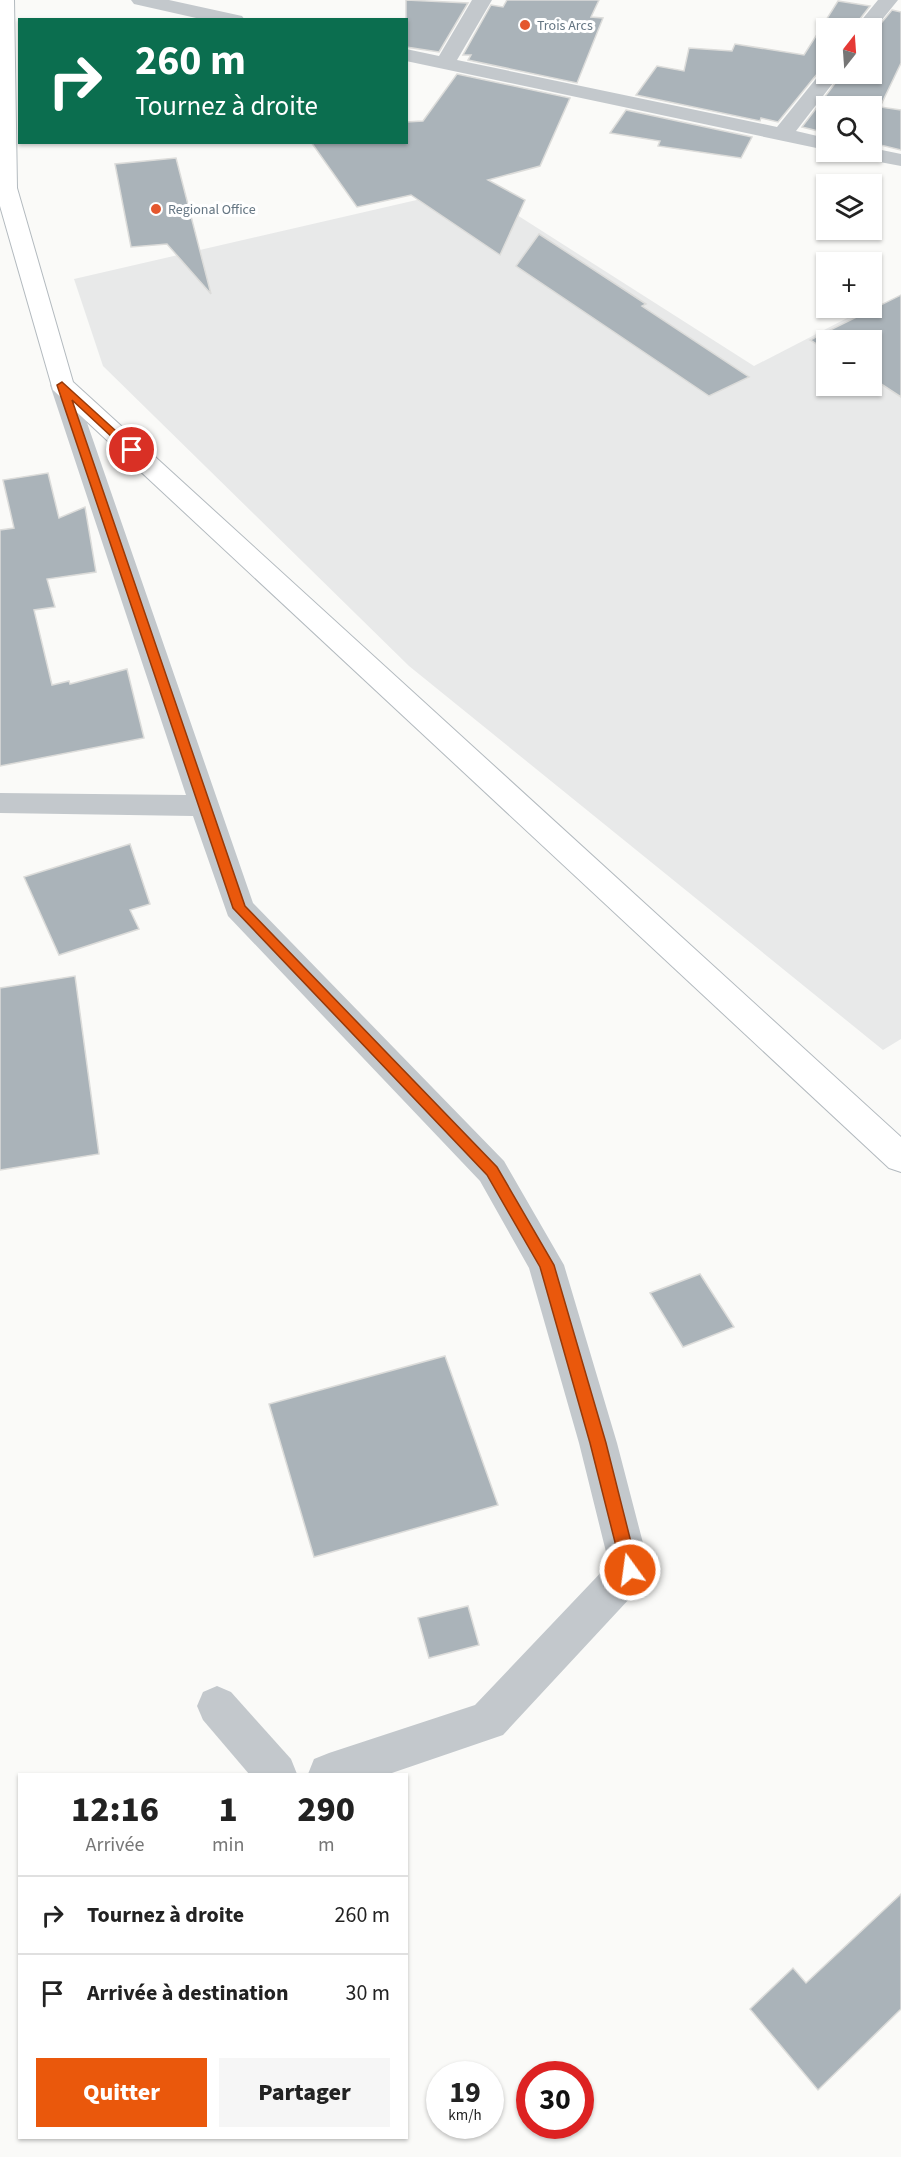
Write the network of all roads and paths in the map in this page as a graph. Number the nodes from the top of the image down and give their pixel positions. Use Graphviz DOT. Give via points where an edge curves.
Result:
graph roads {
  1 [pos="4,0"];
  2 [pos="141,0"];
  3 [pos="482,0"];
  4 [pos="888,0"];
  5 [pos="226,18"];
  6 [pos="873,18"];
  7 [pos="408,55"];
  8 [pos="445,63"];
  9 [pos="822,84"];
  10 [pos="782,135"];
  11 [pos="816,142"];
  12 [pos="882,156"];
  13 [pos="901,160"];
  14 [pos="62,385"];
  15 [pos="0,803"];
  16 [pos="204,806"];
  17 [pos="901,1158"];
  18 [pos="217,1706"];
  19 [pos="275,1773"];
  20 [pos="332,1773"];
  1 -- 14 [label="main road" via="6,188"];
  2 -- 5 [label="street"];
  3 -- 8 [label="street"];
  4 -- 6 [label="street"];
  7 -- 8 [label="street"];
  8 -- 10 [label="street"];
  9 -- 10 [label="street"];
  10 -- 11 [label="street"];
  12 -- 13 [label="street"];
  14 -- 16 [label="street"];
  14 -- 17 [label="main road"];
  15 -- 16 [label="street"];
  16 -- 20 [label="street" via="239,908 492,1171 546,1265 630,1570 488,1721"];
  18 -- 19 [label="street"];
}
